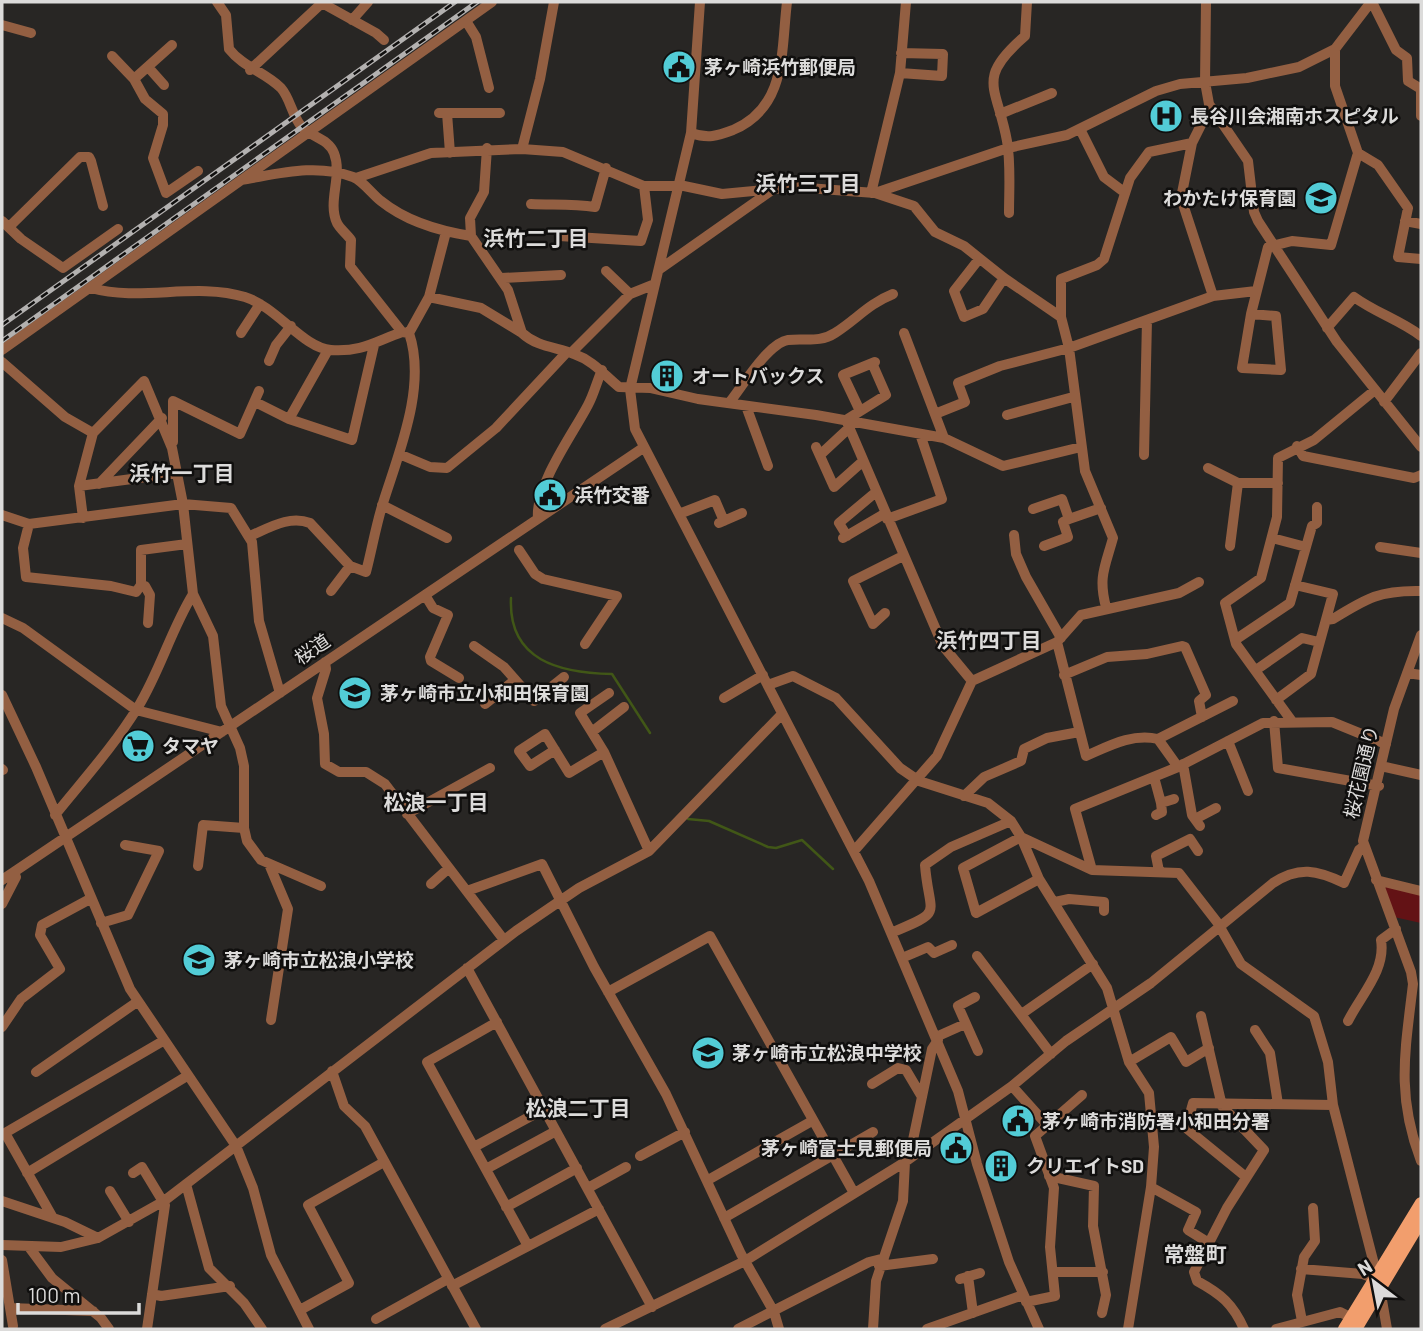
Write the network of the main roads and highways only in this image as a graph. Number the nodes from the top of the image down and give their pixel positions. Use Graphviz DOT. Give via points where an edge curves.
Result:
graph roads {
  1 [pos="1421,1203"];
  2 [pos="1421,1221"];
  3 [pos="1356,1323"];
  4 [pos="1344,1329"];
  1 -- 3 [label="main road" via="1376,1273"];
  2 -- 3 [label="main road"];
  3 -- 4 [label="main road"];
}
